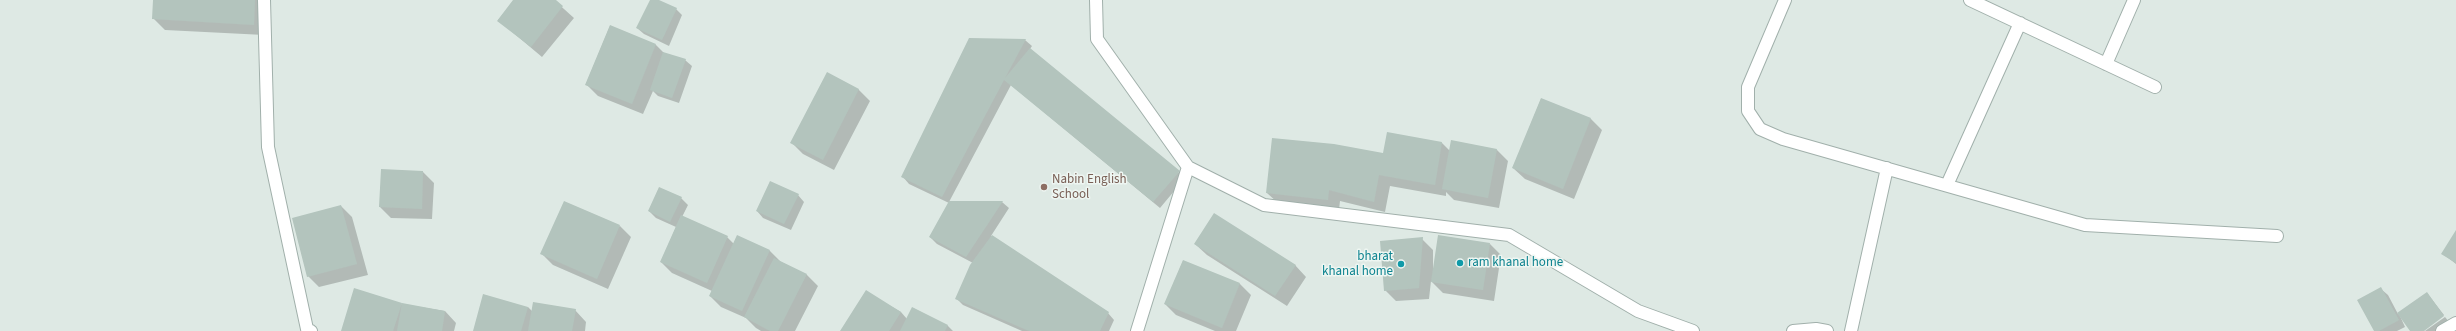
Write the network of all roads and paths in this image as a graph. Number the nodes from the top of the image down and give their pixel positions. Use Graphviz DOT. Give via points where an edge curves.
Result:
graph roads {
  1 [pos="264,0"];
  2 [pos="1096,0"];
  3 [pos="1785,0"];
  4 [pos="1970,0"];
  5 [pos="2134,0"];
  6 [pos="2020,23"];
  7 [pos="2106,64"];
  8 [pos="2155,87"];
  9 [pos="1188,167"];
  10 [pos="1887,168"];
  11 [pos="1947,185"];
  12 [pos="2277,236"];
  13 [pos="2456,322"];
  14 [pos="311,331"];
  15 [pos="1137,331"];
  16 [pos="1693,331"];
  17 [pos="1793,331"];
  18 [pos="1827,331"];
  19 [pos="1851,331"];
  20 [pos="2442,331"];
  1 -- 14 [label="street" via="268,147 307,329"];
  2 -- 9 [label="street" via="1097,39"];
  3 -- 10 [label="street" via="1748,87 1748,111 1760,129 1784,139"];
  4 -- 6 [label="street"];
  5 -- 7 [label="street"];
  6 -- 7 [label="street"];
  6 -- 11 [label="street"];
  7 -- 8 [label="street"];
  9 -- 15 [label="street"];
  9 -- 16 [label="street" via="1264,205 1509,235 1638,311"];
  10 -- 11 [label="street"];
  10 -- 19 [label="street"];
  11 -- 12 [label="street" via="2085,225"];
  13 -- 20 [label="street"];
  17 -- 18 [label="street"];
}
